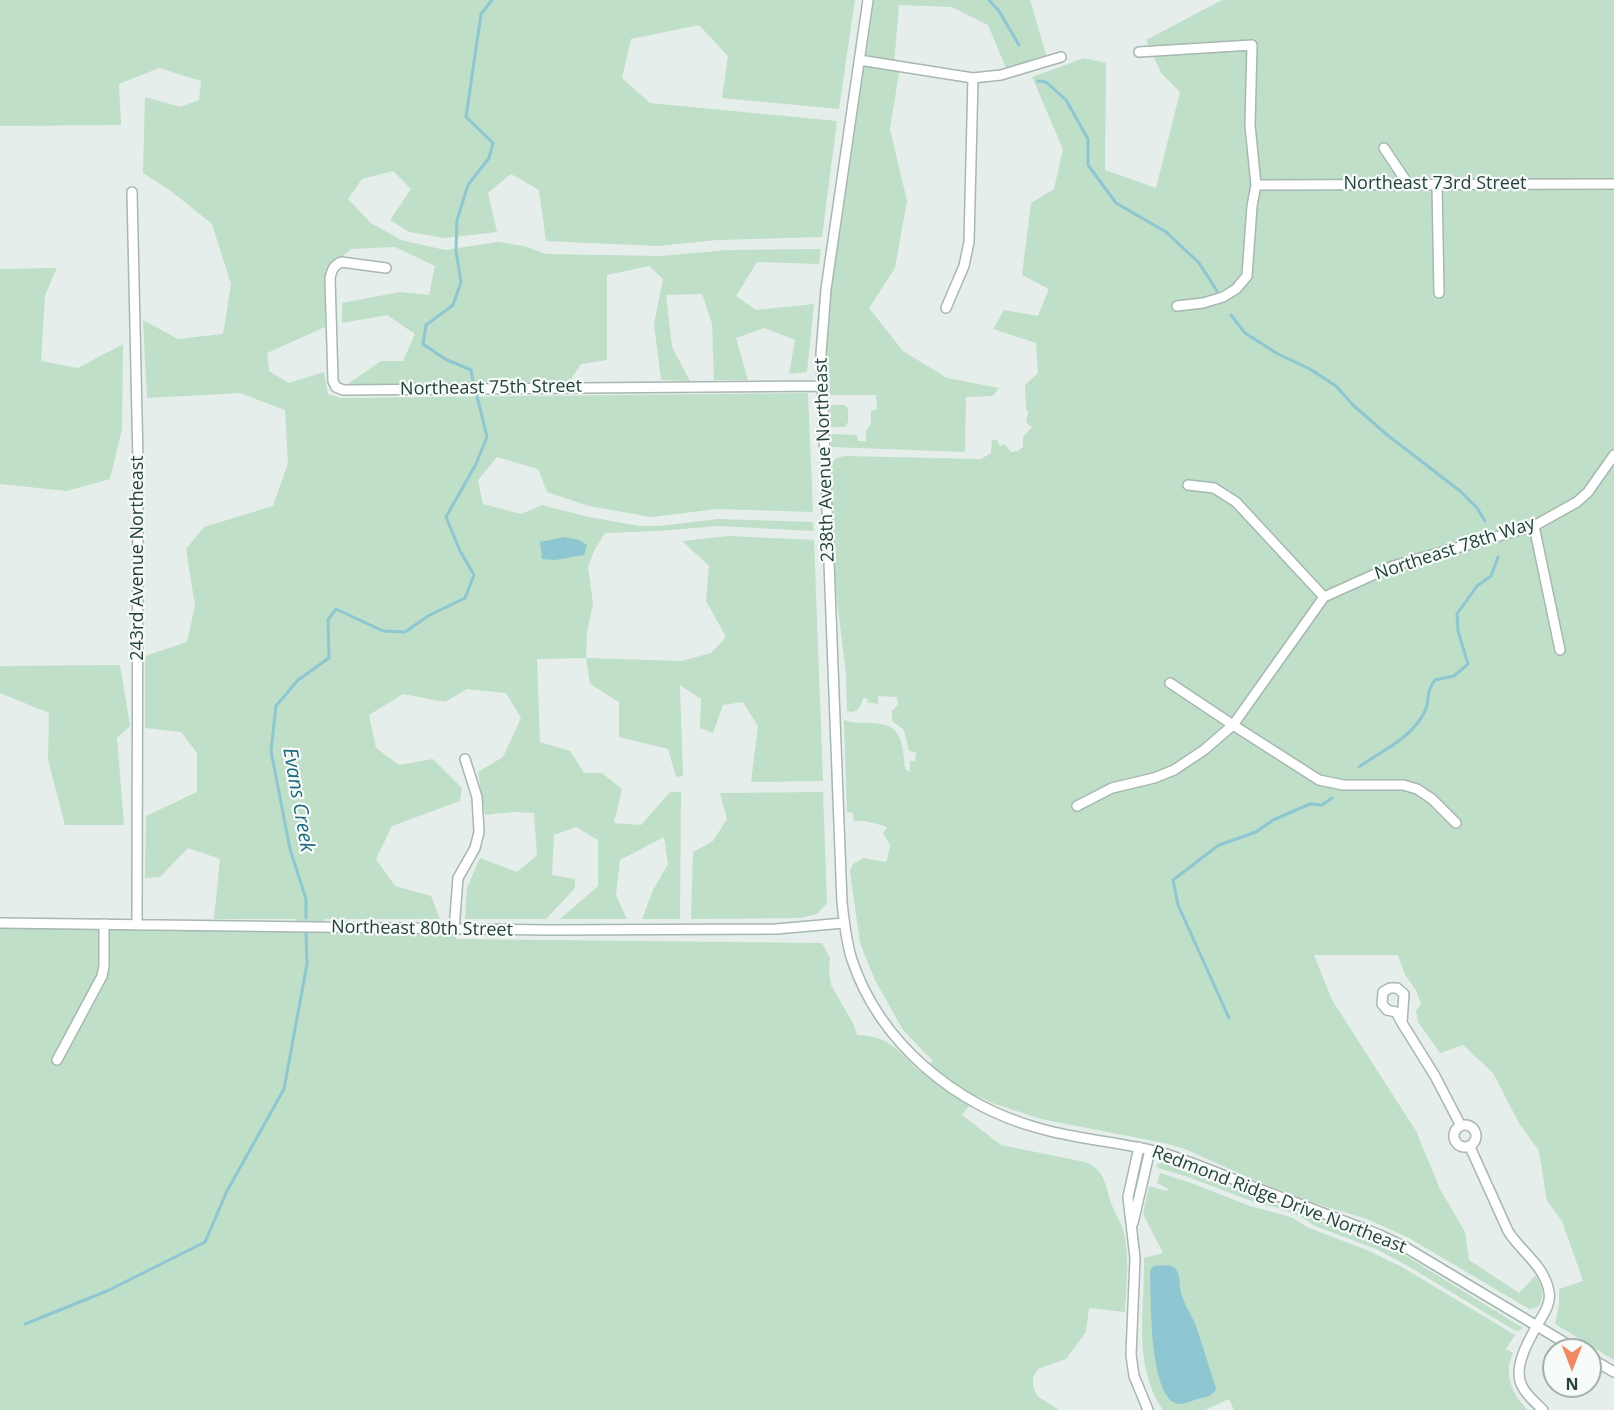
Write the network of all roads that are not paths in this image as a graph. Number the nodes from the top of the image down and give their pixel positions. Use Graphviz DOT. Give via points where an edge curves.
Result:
graph roads {
  1 [pos="867,0"];
  2 [pos="1139,52"];
  3 [pos="1061,57"];
  4 [pos="859,60"];
  5 [pos="973,78"];
  6 [pos="1384,148"];
  7 [pos="1408,184"];
  8 [pos="1437,184"];
  9 [pos="1614,184"];
  10 [pos="1256,185"];
  11 [pos="132,192"];
  12 [pos="386,268"];
  13 [pos="1439,293"];
  14 [pos="1177,306"];
  15 [pos="946,308"];
  16 [pos="822,386"];
  17 [pos="1614,455"];
  18 [pos="1188,484"];
  19 [pos="1533,526"];
  20 [pos="1324,597"];
  21 [pos="1560,650"];
  22 [pos="1170,683"];
  23 [pos="1233,724"];
  24 [pos="465,759"];
  25 [pos="1077,806"];
  26 [pos="1456,822"];
  27 [pos="844,922"];
  28 [pos="0,923"];
  29 [pos="104,924"];
  30 [pos="137,925"];
  31 [pos="454,929"];
  32 [pos="1402,1023"];
  33 [pos="57,1060"];
  34 [pos="1461,1126"];
  35 [pos="1470,1146"];
  36 [pos="1138,1147"];
  37 [pos="1150,1150"];
  38 [pos="1132,1225"];
  39 [pos="1537,1326"];
  40 [pos="1557,1338"];
  41 [pos="1148,1410"];
  42 [pos="1544,1410"];
  1 -- 4 [label="street, 238th Avenue Northeast"];
  2 -- 10 [label="street" via="1252,48 1250,125"];
  3 -- 5 [label="street" via="1001,75"];
  4 -- 5 [label="street"];
  4 -- 16 [label="street, 238th Avenue Northeast" via="825,298"];
  5 -- 15 [label="street" via="969,242 964,266"];
  6 -- 7 [label="street"];
  7 -- 8 [label="street, Northeast 73rd Street"];
  7 -- 10 [label="street, Northeast 73rd Street"];
  8 -- 9 [label="street, Northeast 73rd Street"];
  8 -- 13 [label="street"];
  10 -- 14 [label="street" via="1249,268 1243,282 1210,302"];
  11 -- 30 [label="street, 243rd Avenue Northeast" via="138,460"];
  12 -- 16 [label="street, Northeast 75th Street" via="341,262 332,270 333,381 343,390"];
  16 -- 27 [label="street, 238th Avenue Northeast"];
  17 -- 19 [label="street, Northeast 78th Way" via="1598,481 1582,497"];
  18 -- 20 [label="street" via="1214,488 1236,502"];
  19 -- 20 [label="street, Northeast 78th Way" via="1393,566"];
  19 -- 21 [label="street"];
  20 -- 23 [label="street"];
  22 -- 23 [label="street"];
  23 -- 25 [label="street" via="1174,770 1112,788"];
  23 -- 26 [label="street" via="1319,780 1417,789"];
  24 -- 31 [label="street" via="477,797 479,832 475,848 458,878"];
  27 -- 31 [label="street, Northeast 80th Street" via="776,929"];
  27 -- 36 [label="street, Redmond Ridge Drive Northeast" via="860,979 900,1041 929,1071 1002,1116 1041,1129"];
  28 -- 29 [label="street, Northeast 80th Street"];
  29 -- 30 [label="street, Northeast 80th Street"];
  29 -- 33 [label="street" via="102,976"];
  30 -- 31 [label="street, Northeast 80th Street"];
  32 -- 34 [label="street"];
  34 -- 35 [label="street" via="1470,1126 1475,1131 1476,1138"];
  34 -- 35 [label="street" via="1454,1140 1462,1147"];
  35 -- 39 [label="street" via="1508,1231 1546,1278 1549,1302"];
  36 -- 37 [label="street, Redmond Ridge Drive Northeast"];
  36 -- 38 [label="street" via="1128,1197"];
  37 -- 38 [label="street"];
  37 -- 39 [label="street, Redmond Ridge Drive Northeast" via="1380,1235"];
  38 -- 41 [label="street" via="1135,1258 1131,1356 1134,1376"];
  39 -- 40 [label="street, Redmond Ridge Drive Northeast"];
  39 -- 42 [label="street" via="1518,1371 1522,1388"];
}
